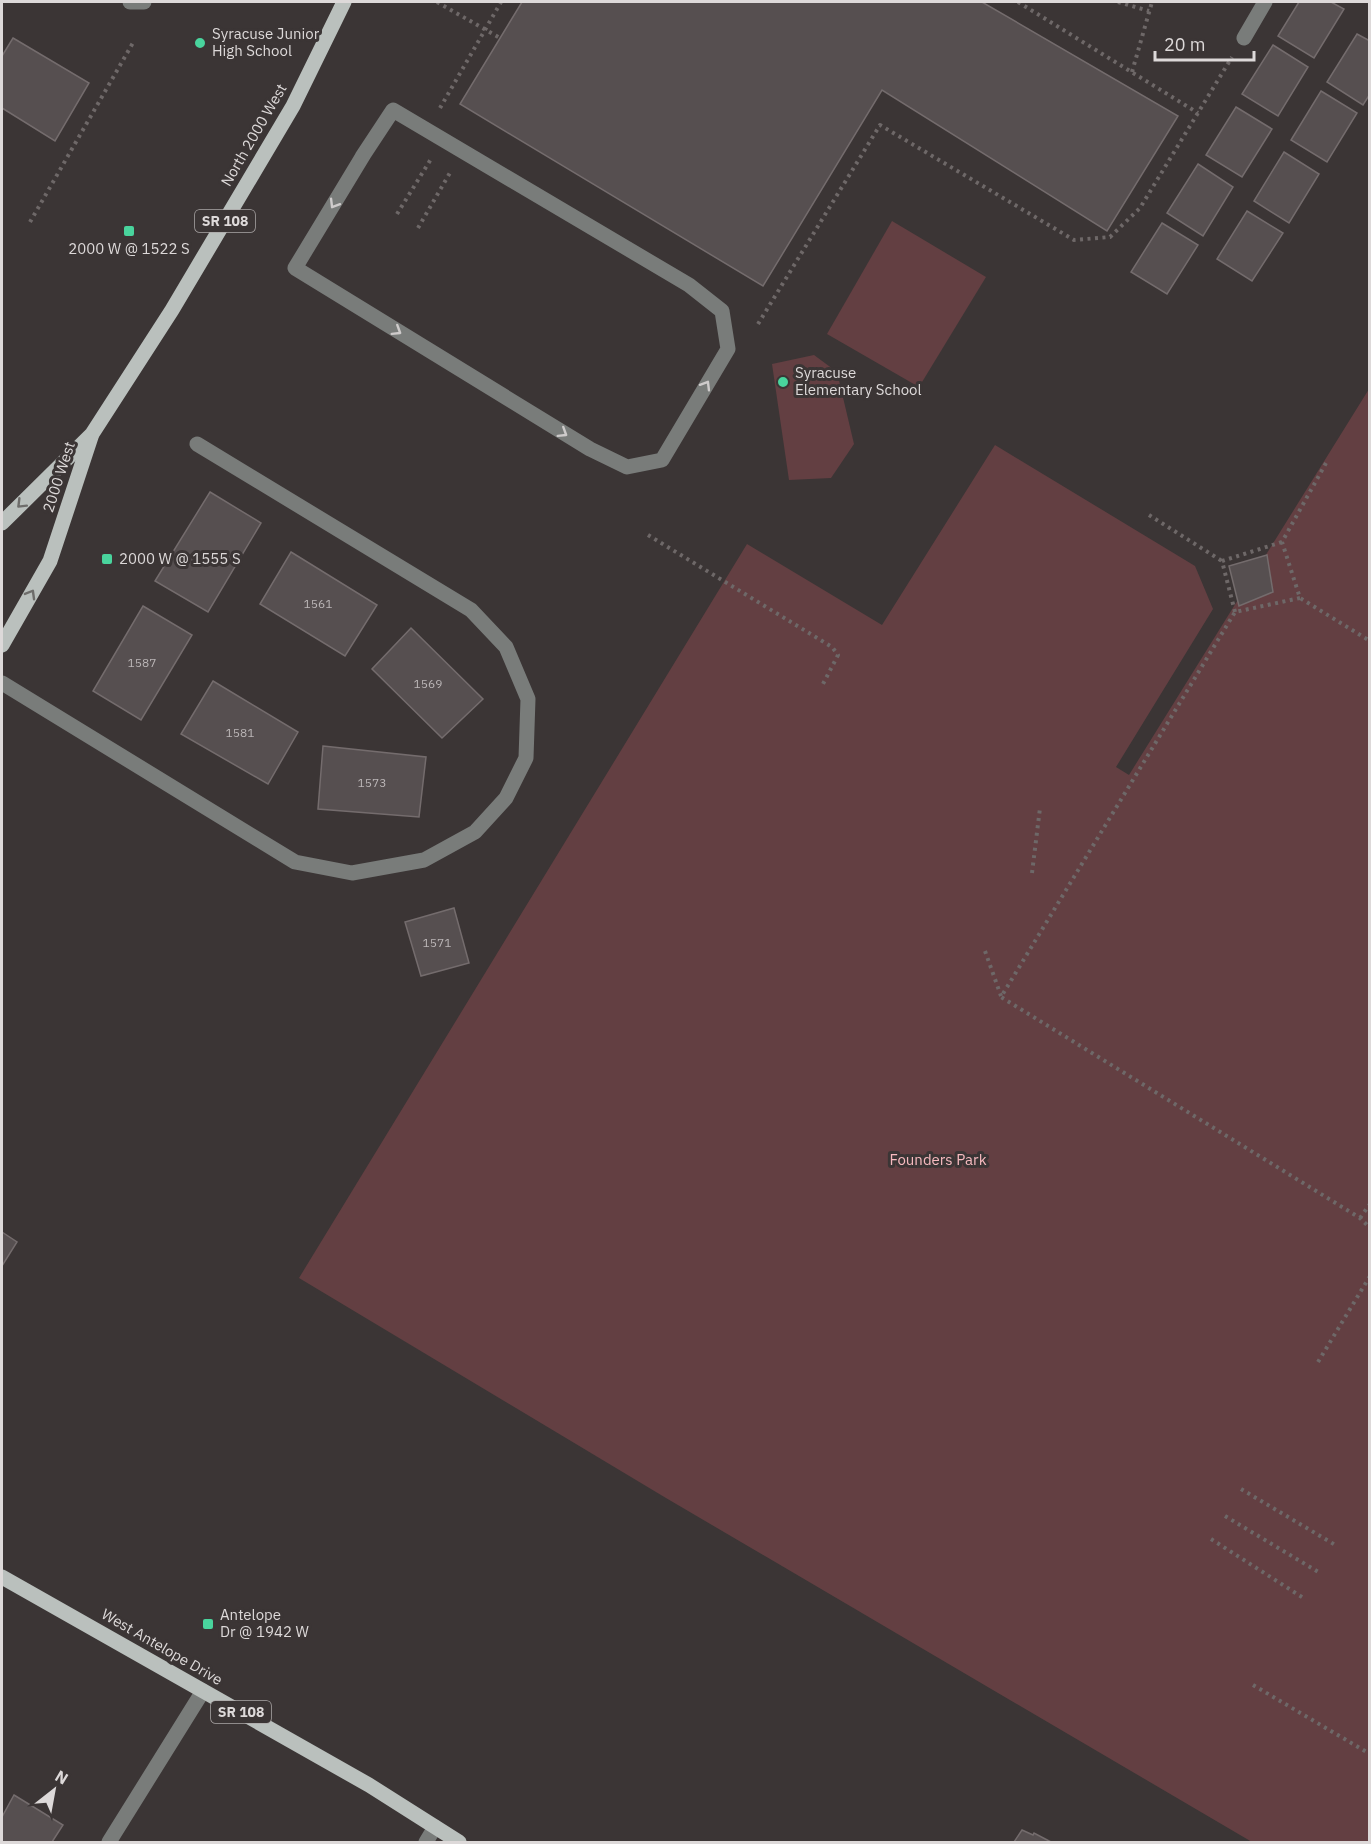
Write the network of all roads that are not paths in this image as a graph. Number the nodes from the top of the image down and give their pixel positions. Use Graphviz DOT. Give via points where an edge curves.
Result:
graph roads {
  1 [pos="130,2"];
  2 [pos="144,2"];
  3 [pos="344,2"];
  4 [pos="1265,2"];
  5 [pos="1244,38"];
  6 [pos="363,155"];
  7 [pos="92,434"];
  8 [pos="197,444"];
  9 [pos="2,523"];
  10 [pos="2,645"];
  11 [pos="2,683"];
  12 [pos="2,1576"];
  13 [pos="203,1691"];
  14 [pos="435,1827"];
  15 [pos="109,1842"];
  16 [pos="426,1842"];
  17 [pos="459,1842"];
  1 -- 2 [label="lane"];
  3 -- 7 [label="main road, North 2000 West / SR 108" via="293,106 172,310"];
  4 -- 5 [label="lane"];
  6 -- 6 [label="lane, one-way" via="295,268 590,449 627,467 662,460 728,349 722,311 688,285 393,110"];
  7 -- 9 [label="main road, 2000 West / SR 108, one-way"];
  10 -- 7 [label="main road, 2000 West / SR 108, one-way" via="50,561"];
  8 -- 11 [label="lane" via="471,610 506,647 528,699 526,758 506,798 475,832 424,860 352,873 295,862"];
  12 -- 13 [label="main road, West Antelope Drive / SR 108"];
  13 -- 14 [label="main road, West Antelope Drive / SR 108"];
  13 -- 15 [label="lane"];
  14 -- 16 [label="lane"];
  14 -- 17 [label="main road, West Antelope Drive / SR 108"];
}
